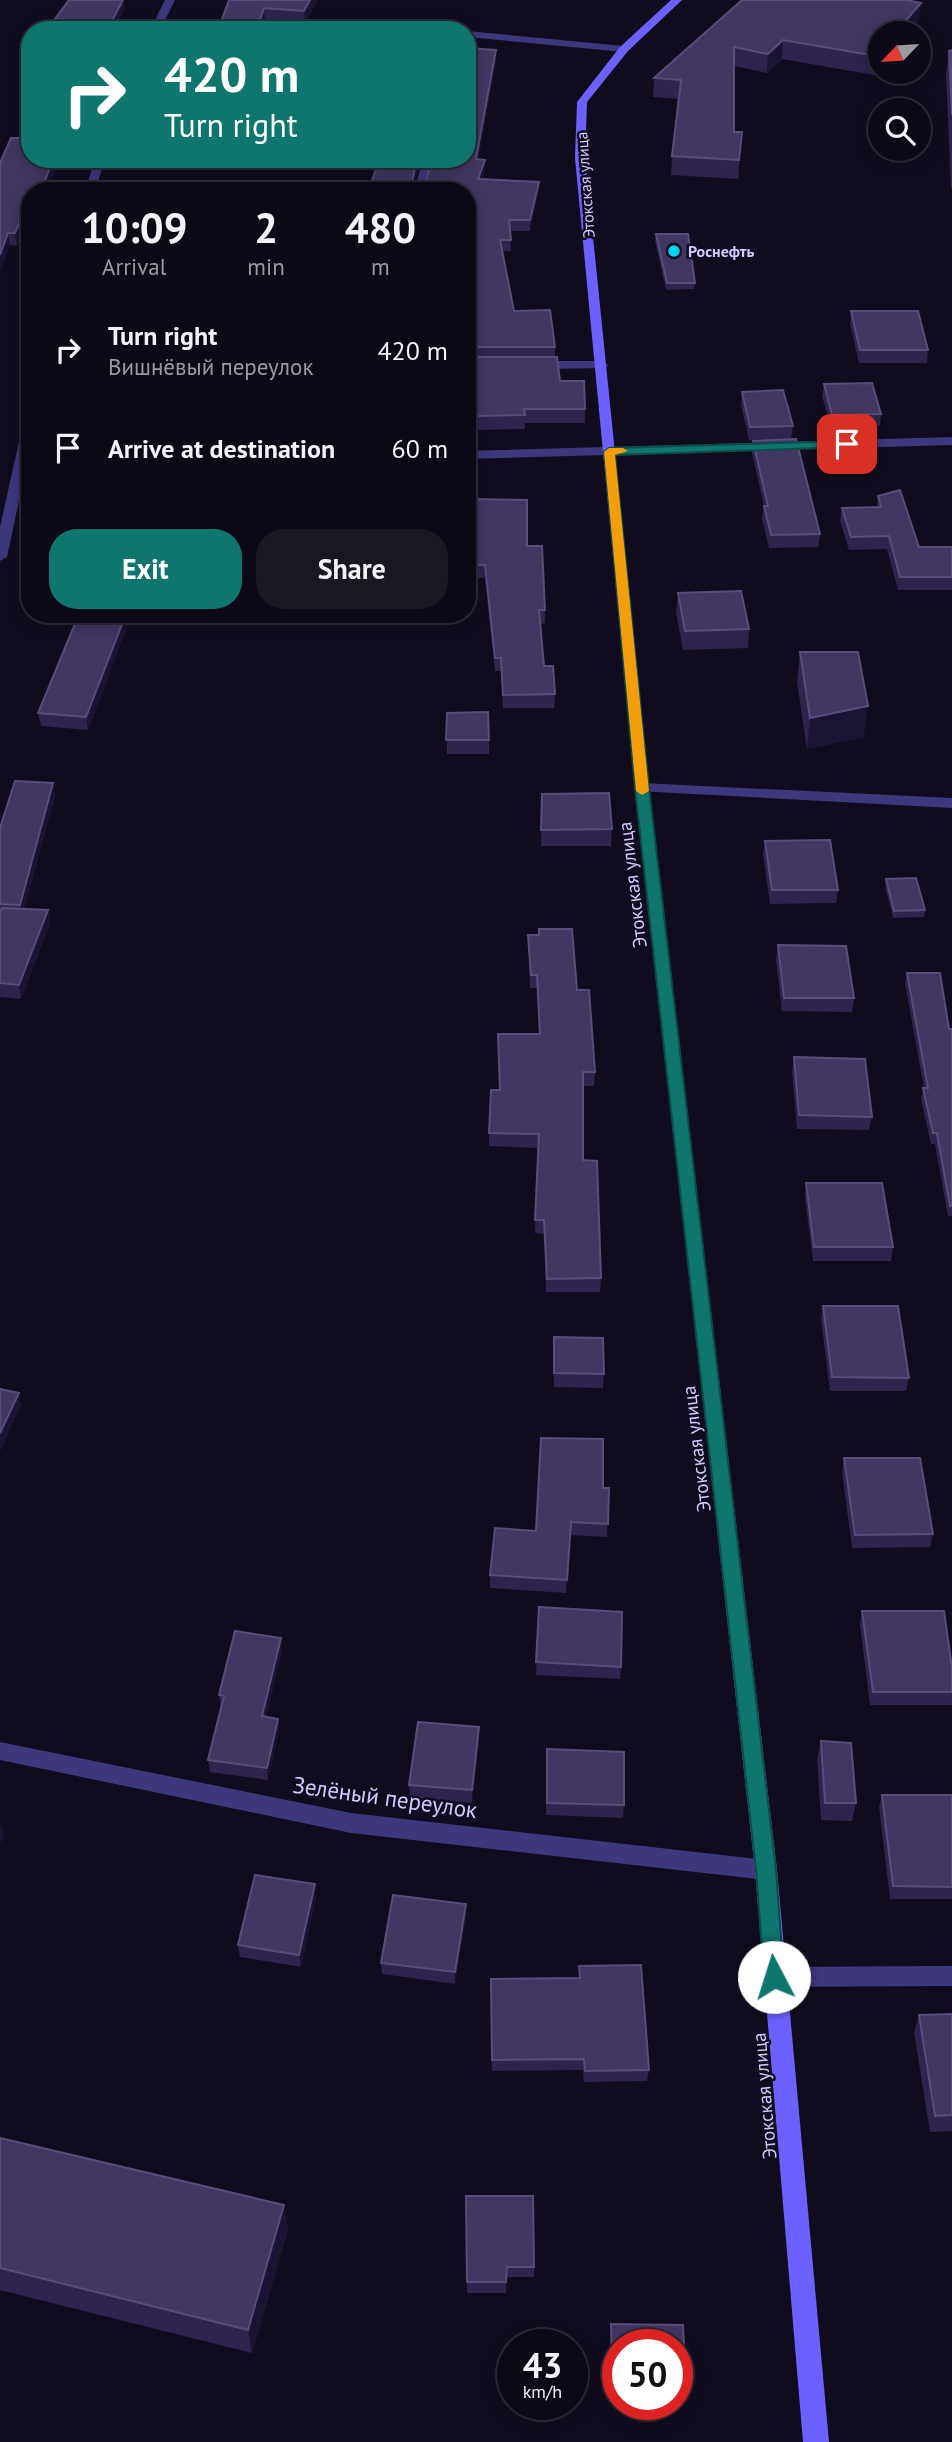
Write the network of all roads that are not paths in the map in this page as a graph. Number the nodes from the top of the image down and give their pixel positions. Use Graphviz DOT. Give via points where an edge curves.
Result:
graph roads {
  1 [pos="170,0"];
  2 [pos="677,0"];
  3 [pos="160,21"];
  4 [pos="476,35"];
  5 [pos="624,48"];
  6 [pos="521,365"];
  7 [pos="602,365"];
  8 [pos="952,441"];
  9 [pos="609,452"];
  10 [pos="476,455"];
  11 [pos="21,478"];
  12 [pos="0,557"];
  13 [pos="642,788"];
  14 [pos="952,803"];
  15 [pos="0,1751"];
  16 [pos="766,1870"];
  17 [pos="952,1976"];
  18 [pos="774,1977"];
  19 [pos="816,2442"];
  1 -- 3 [label="street"];
  2 -- 5 [label="main road, Этокская улица"];
  4 -- 5 [label="street"];
  5 -- 7 [label="main road, Этокская улица" via="582,102 580,158"];
  6 -- 7 [label="street"];
  7 -- 9 [label="main road, Этокская улица"];
  8 -- 9 [label="street"];
  9 -- 10 [label="street"];
  9 -- 13 [label="main road, Этокская улица"];
  11 -- 12 [label="street"];
  13 -- 14 [label="street"];
  13 -- 16 [label="main road, Этокская улица"];
  15 -- 16 [label="street, Зелёный переулок" via="351,1824"];
  16 -- 18 [label="main road, Этокская улица"];
  17 -- 18 [label="street"];
  18 -- 19 [label="main road, Этокская улица"];
}
